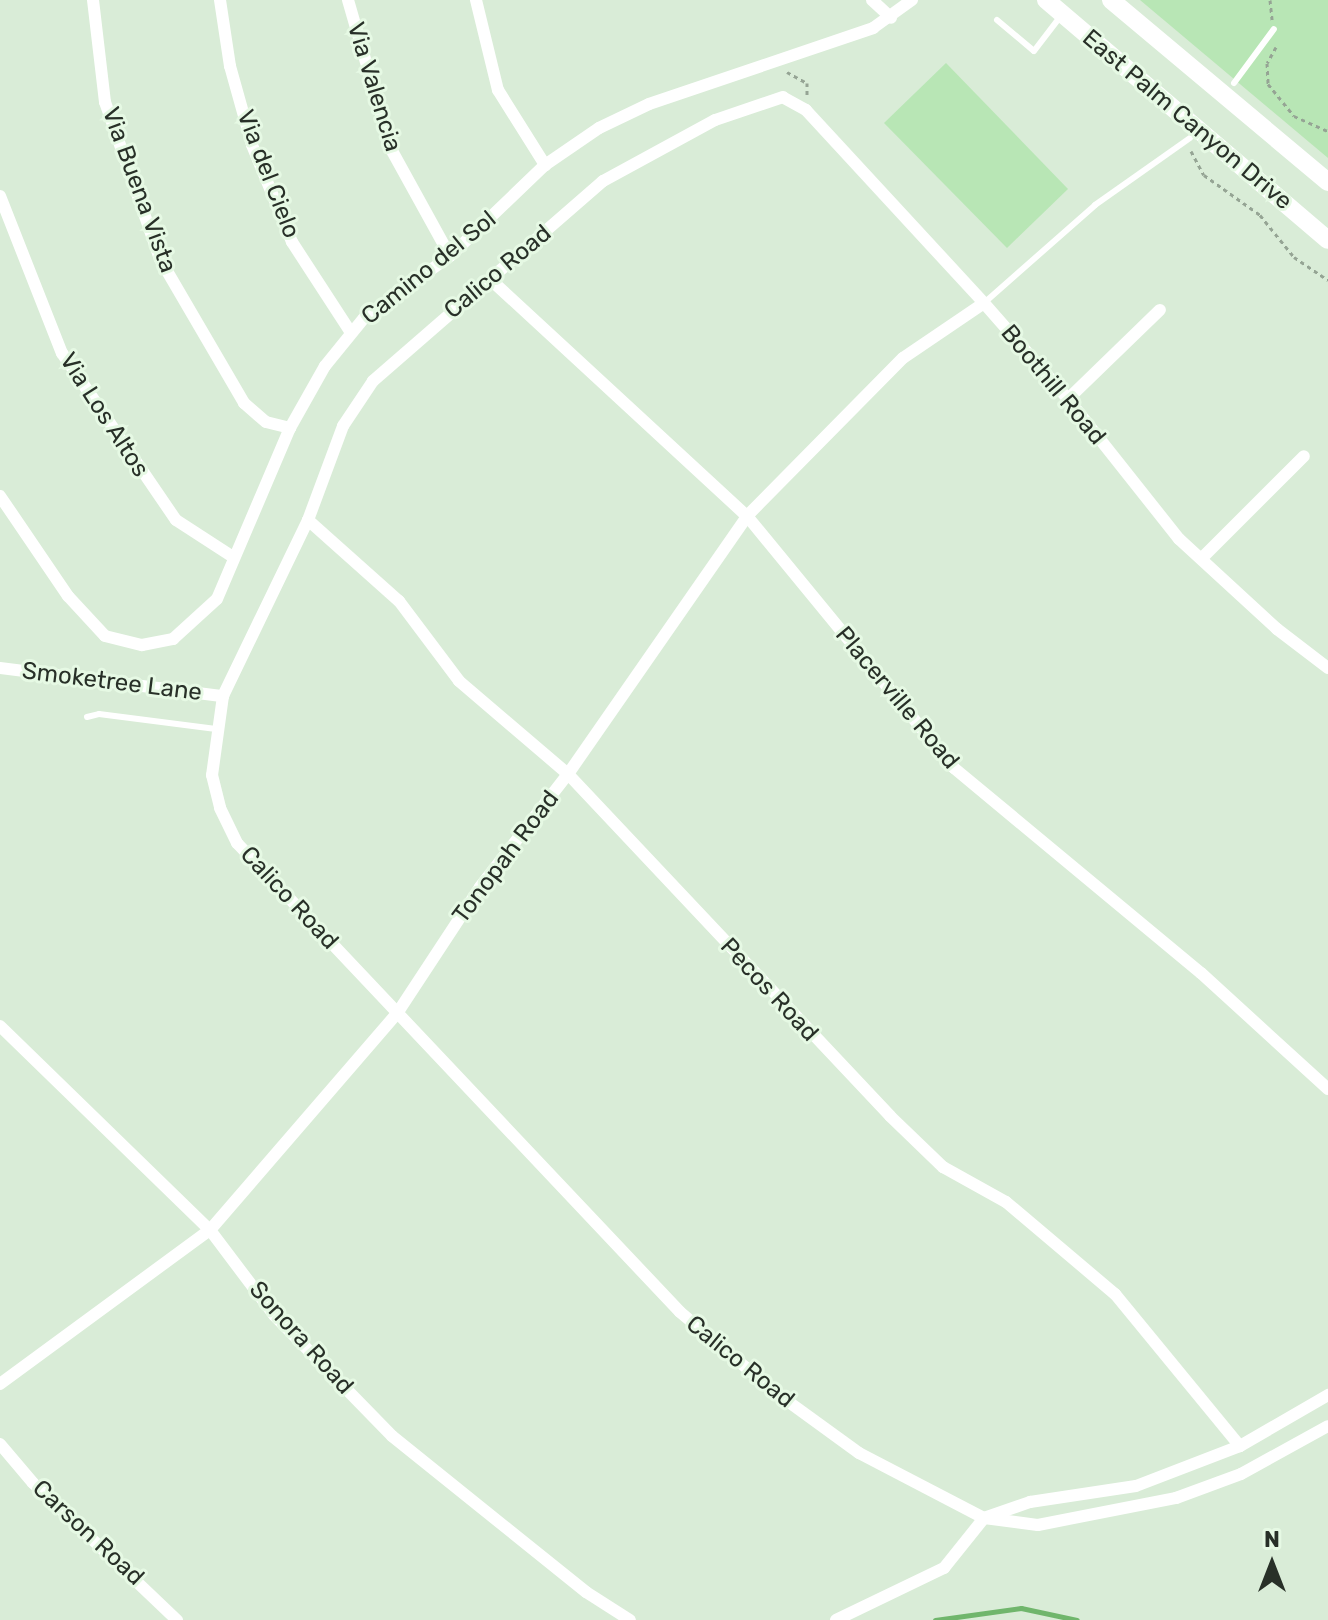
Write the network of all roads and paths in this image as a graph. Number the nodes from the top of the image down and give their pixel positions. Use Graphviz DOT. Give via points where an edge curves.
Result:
graph roads {
  1 [pos="93,0"];
  2 [pos="220,0"];
  3 [pos="348,0"];
  4 [pos="476,0"];
  5 [pos="872,0"];
  6 [pos="912,0"];
  7 [pos="1046,0"];
  8 [pos="1111,0"];
  9 [pos="1270,0"];
  10 [pos="1062,14"];
  11 [pos="891,18"];
  12 [pos="997,20"];
  13 [pos="1274,29"];
  14 [pos="780,57"];
  15 [pos="1234,83"];
  16 [pos="783,97"];
  17 [pos="803,108"];
  18 [pos="1328,131"];
  19 [pos="1189,142"];
  20 [pos="545,165"];
  21 [pos="1328,182"];
  22 [pos="0,196"];
  23 [pos="1328,240"];
  24 [pos="450,256"];
  25 [pos="491,280"];
  26 [pos="1328,280"];
  27 [pos="984,303"];
  28 [pos="1160,310"];
  29 [pos="351,333"];
  30 [pos="1068,399"];
  31 [pos="290,428"];
  32 [pos="1304,456"];
  33 [pos="0,496"];
  34 [pos="747,516"];
  35 [pos="308,520"];
  36 [pos="233,557"];
  37 [pos="1202,558"];
  38 [pos="0,668"];
  39 [pos="1328,668"];
  40 [pos="223,696"];
  41 [pos="87,717"];
  42 [pos="216,729"];
  43 [pos="568,774"];
  44 [pos="398,1012"];
  45 [pos="0,1026"];
  46 [pos="1328,1089"];
  47 [pos="210,1230"];
  48 [pos="0,1384"];
  49 [pos="1328,1395"];
  50 [pos="1328,1426"];
  51 [pos="0,1444"];
  52 [pos="1240,1446"];
  53 [pos="984,1518"];
  54 [pos="177,1620"];
  55 [pos="630,1620"];
  56 [pos="836,1620"];
  1 -- 31 [label="street, Via Buena Vista" via="105,102 160,259 244,403 266,422"];
  2 -- 29 [label="street, Via del Cielo" via="230,66 252,145 292,242"];
  3 -- 24 [label="street, Via Valencia" via="391,149"];
  4 -- 20 [label="street" via="498,90"];
  5 -- 11 [label="street"];
  6 -- 11 [label="street, Camino del Sol"];
  7 -- 10 [label="main road, East Palm Canyon Drive"];
  8 -- 21 [label="main road, East Palm Canyon Drive"];
  9 -- 13 [label="path"];
  10 -- 12 [label="lane" via="1034,51"];
  10 -- 23 [label="main road, East Palm Canyon Drive"];
  11 -- 14 [label="street, Camino del Sol"];
  13 -- 15 [label="lane"];
  13 -- 18 [label="path" via="1278,43 1267,63 1268,84 1294,116"];
  14 -- 17 [label="path" via="787,72 807,83"];
  14 -- 20 [label="street, Camino del Sol" via="649,104 599,128"];
  16 -- 17 [label="street, Boothill Road"];
  16 -- 25 [label="street, Calico Road" via="715,120 640,157 603,181"];
  17 -- 27 [label="street, Boothill Road"];
  19 -- 26 [label="path" via="1204,175 1260,215 1294,257"];
  19 -- 27 [label="lane" via="1095,205"];
  20 -- 24 [label="street, Camino del Sol"];
  22 -- 36 [label="street, Via Los Altos" via="62,353 176,520"];
  24 -- 29 [label="street, Camino del Sol"];
  25 -- 34 [label="street, Placerville Road"];
  25 -- 35 [label="street, Calico Road" via="373,381 343,426"];
  27 -- 30 [label="street, Boothill Road"];
  27 -- 34 [label="street, Tonopah Road" via="903,358"];
  28 -- 30 [label="street"];
  29 -- 31 [label="street, Camino del Sol"];
  30 -- 37 [label="street, Boothill Road" via="1179,539"];
  31 -- 36 [label="street, Camino del Sol"];
  32 -- 37 [label="street"];
  33 -- 36 [label="street, Camino del Sol" via="68,596 105,636 142,645 173,639 217,599"];
  34 -- 43 [label="street, Tonopah Road"];
  34 -- 46 [label="street, Placerville Road" via="954,768 1189,964"];
  35 -- 40 [label="street, Calico Road"];
  35 -- 43 [label="street, Pecos Road" via="399,601 459,681"];
  37 -- 39 [label="street, Boothill Road" via="1277,629"];
  38 -- 40 [label="street, Smoketree Lane"];
  40 -- 42 [label="street, Calico Road"];
  41 -- 42 [label="lane" via="99,714"];
  42 -- 44 [label="street, Calico Road" via="212,775 237,843"];
  43 -- 44 [label="street, Tonopah Road" via="480,887"];
  43 -- 52 [label="street, Pecos Road" via="943,1167 1006,1202 1115,1294"];
  44 -- 47 [label="street, Tonopah Road"];
  44 -- 53 [label="street, Calico Road" via="680,1312 775,1392 859,1453"];
  45 -- 47 [label="street, Sonora Road"];
  47 -- 48 [label="street, Tonopah Road"];
  47 -- 55 [label="street, Sonora Road" via="274,1315 392,1436 586,1592"];
  49 -- 52 [label="street"];
  50 -- 53 [label="street" via="1241,1474 1176,1498 1038,1525"];
  51 -- 54 [label="street, Carson Road" via="33,1483"];
  52 -- 53 [label="street" via="1136,1486 1030,1502"];
  53 -- 56 [label="street" via="944,1568"];
}
